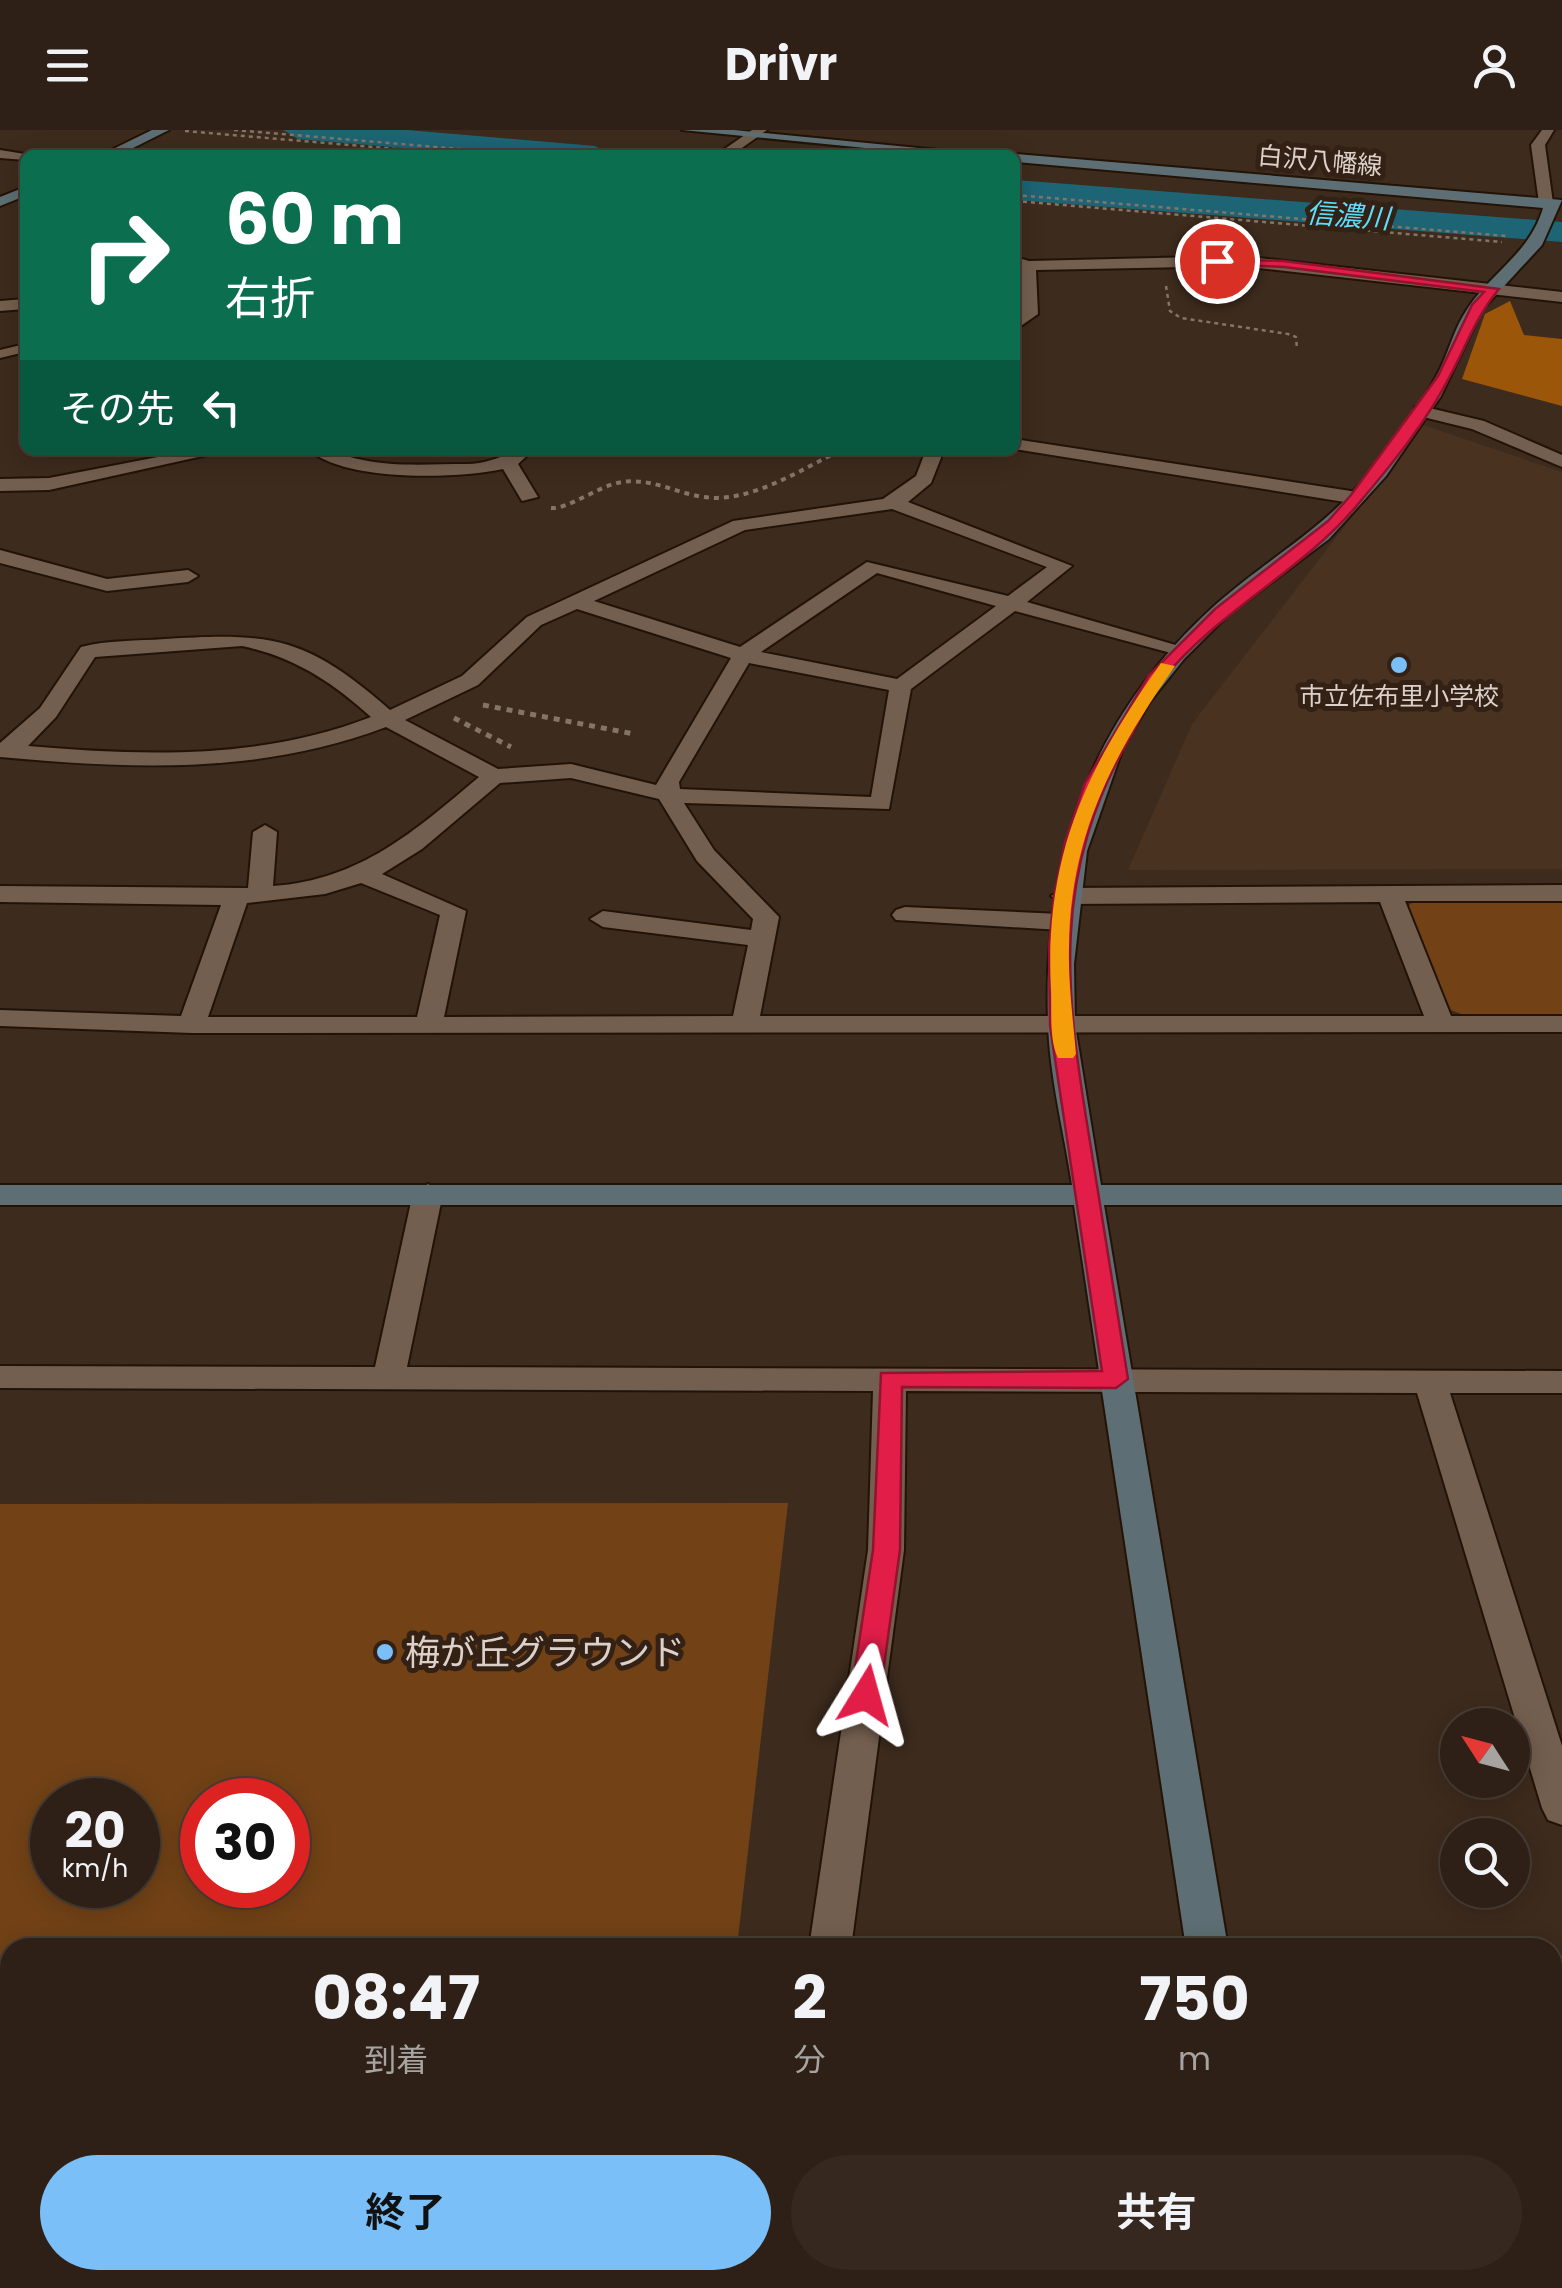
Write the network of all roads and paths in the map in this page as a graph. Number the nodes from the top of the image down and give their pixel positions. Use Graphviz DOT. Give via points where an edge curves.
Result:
graph roads {
  1 [pos="162,130"];
  2 [pos="173,130"];
  3 [pos="234,130"];
  4 [pos="688,130"];
  5 [pos="1527,130"];
  6 [pos="1548,131"];
  7 [pos="756,133"];
  8 [pos="119,150"];
  9 [pos="409,150"];
  10 [pos="472,150"];
  11 [pos="730,150"];
  12 [pos="931,150"];
  13 [pos="1020,158"];
  14 [pos="1020,198"];
  15 [pos="1554,204"];
  16 [pos="1543,237"];
  17 [pos="1161,263"];
  18 [pos="1022,264"];
  19 [pos="1493,289"];
  20 [pos="1562,297"];
  21 [pos="1020,322"];
  22 [pos="1297,349"];
  23 [pos="1421,412"];
  24 [pos="1020,445"];
  25 [pos="196,455"];
  26 [pos="332,455"];
  27 [pos="518,455"];
  28 [pos="828,455"];
  29 [pos="933,455"];
  30 [pos="1562,462"];
  31 [pos="508,463"];
  32 [pos="0,485"];
  33 [pos="529,497"];
  34 [pos="1356,498"];
  35 [pos="892,502"];
  36 [pos="0,556"];
  37 [pos="188,576"];
  38 [pos="576,602"];
  39 [pos="1012,603"];
  40 [pos="1182,650"];
  41 [pos="743,655"];
  42 [pos="902,686"];
  43 [pos="435,696"];
  44 [pos="362,697"];
  45 [pos="464,712"];
  46 [pos="385,718"];
  47 [pos="634,734"];
  48 [pos="517,750"];
  49 [pos="5,751"];
  50 [pos="494,776"];
  51 [pos="668,795"];
  52 [pos="265,832"];
  53 [pos="362,874"];
  54 [pos="1562,893"];
  55 [pos="0,894"];
  56 [pos="248,894"];
  57 [pos="1390,894"];
  58 [pos="1062,909"];
  59 [pos="906,915"];
  60 [pos="603,918"];
  61 [pos="762,939"];
  62 [pos="0,1018"];
  63 [pos="1441,1024"];
  64 [pos="1562,1024"];
  65 [pos="192,1025"];
  66 [pos="429,1025"];
  67 [pos="745,1025"];
  68 [pos="1061,1026"];
  69 [pos="428,1193"];
  70 [pos="0,1195"];
  71 [pos="1086,1195"];
  72 [pos="1562,1195"];
  73 [pos="389,1376"];
  74 [pos="0,1377"];
  75 [pos="890,1379"];
  76 [pos="1116,1379"];
  77 [pos="1430,1381"];
  78 [pos="1562,1382"];
  79 [pos="1562,1808"];
  80 [pos="831,1938"];
  81 [pos="1205,1938"];
  1 -- 8 [label="street"];
  2 -- 9 [label="path"];
  3 -- 10 [label="path"];
  4 -- 7 [label="street"];
  5 -- 6 [label="street"];
  6 -- 15 [label="street" via="1538,145"];
  7 -- 11 [label="street"];
  7 -- 12 [label="street"];
  13 -- 15 [label="street, 白沢八幡線"];
  14 -- 16 [label="path"];
  15 -- 16 [label="street"];
  16 -- 19 [label="street"];
  17 -- 18 [label="street"];
  17 -- 19 [label="street" via="1284,264"];
  17 -- 22 [label="path" via="1170,311 1177,316 1288,334 1296,337"];
  18 -- 21 [label="street" via="1030,314"];
  19 -- 20 [label="street"];
  19 -- 23 [label="street"];
  23 -- 30 [label="street" via="1478,426"];
  23 -- 34 [label="street"];
  24 -- 34 [label="street"];
  25 -- 32 [label="street" via="49,484"];
  26 -- 31 [label="street" via="362,466 472,470"];
  27 -- 31 [label="street"];
  28 -- 33 [label="path" via="726,496 627,482 594,487 559,509"];
  29 -- 35 [label="street" via="920,484"];
  31 -- 33 [label="street"];
  34 -- 40 [label="street"];
  35 -- 38 [label="street" via="740,525"];
  35 -- 39 [label="street" via="1062,566"];
  36 -- 37 [label="street" via="107,585"];
  38 -- 41 [label="street"];
  38 -- 43 [label="street" via="534,621 464,685"];
  39 -- 40 [label="street"];
  39 -- 41 [label="street" via="874,566"];
  39 -- 42 [label="street"];
  40 -- 58 [label="street" via="1155,678 1094,783"];
  41 -- 42 [label="street"];
  41 -- 51 [label="street" via="667,782"];
  42 -- 51 [label="street" via="881,804"];
  43 -- 44 [label="street" via="416,690"];
  43 -- 45 [label="path"];
  43 -- 46 [label="street"];
  44 -- 46 [label="street"];
  44 -- 49 [label="street" via="297,654 242,640 88,651 48,712"];
  45 -- 47 [label="path" via="480,705"];
  45 -- 48 [label="path" via="452,719"];
  46 -- 49 [label="street" via="318,743 228,757"];
  46 -- 50 [label="street"];
  50 -- 51 [label="street" via="572,771"];
  50 -- 53 [label="street" via="401,852"];
  51 -- 61 [label="street" via="675,814 737,892 766,918"];
  52 -- 56 [label="street"];
  53 -- 56 [label="street"];
  53 -- 66 [label="street" via="453,912"];
  54 -- 57 [label="street"];
  55 -- 56 [label="street"];
  56 -- 65 [label="street"];
  57 -- 58 [label="street"];
  57 -- 63 [label="street"];
  58 -- 59 [label="street"];
  58 -- 68 [label="street"];
  60 -- 61 [label="street"];
  61 -- 67 [label="street"];
  62 -- 65 [label="street"];
  63 -- 64 [label="street"];
  63 -- 68 [label="street"];
  65 -- 66 [label="street"];
  66 -- 67 [label="street"];
  67 -- 68 [label="street"];
  68 -- 71 [label="street"];
  69 -- 70 [label="street"];
  69 -- 71 [label="street"];
  69 -- 73 [label="street"];
  71 -- 72 [label="street"];
  71 -- 76 [label="street"];
  73 -- 74 [label="street"];
  73 -- 75 [label="street"];
  75 -- 76 [label="street"];
  75 -- 80 [label="street" via="886,1550"];
  76 -- 77 [label="street"];
  76 -- 81 [label="street"];
  77 -- 78 [label="street"];
  77 -- 79 [label="street"];
}
